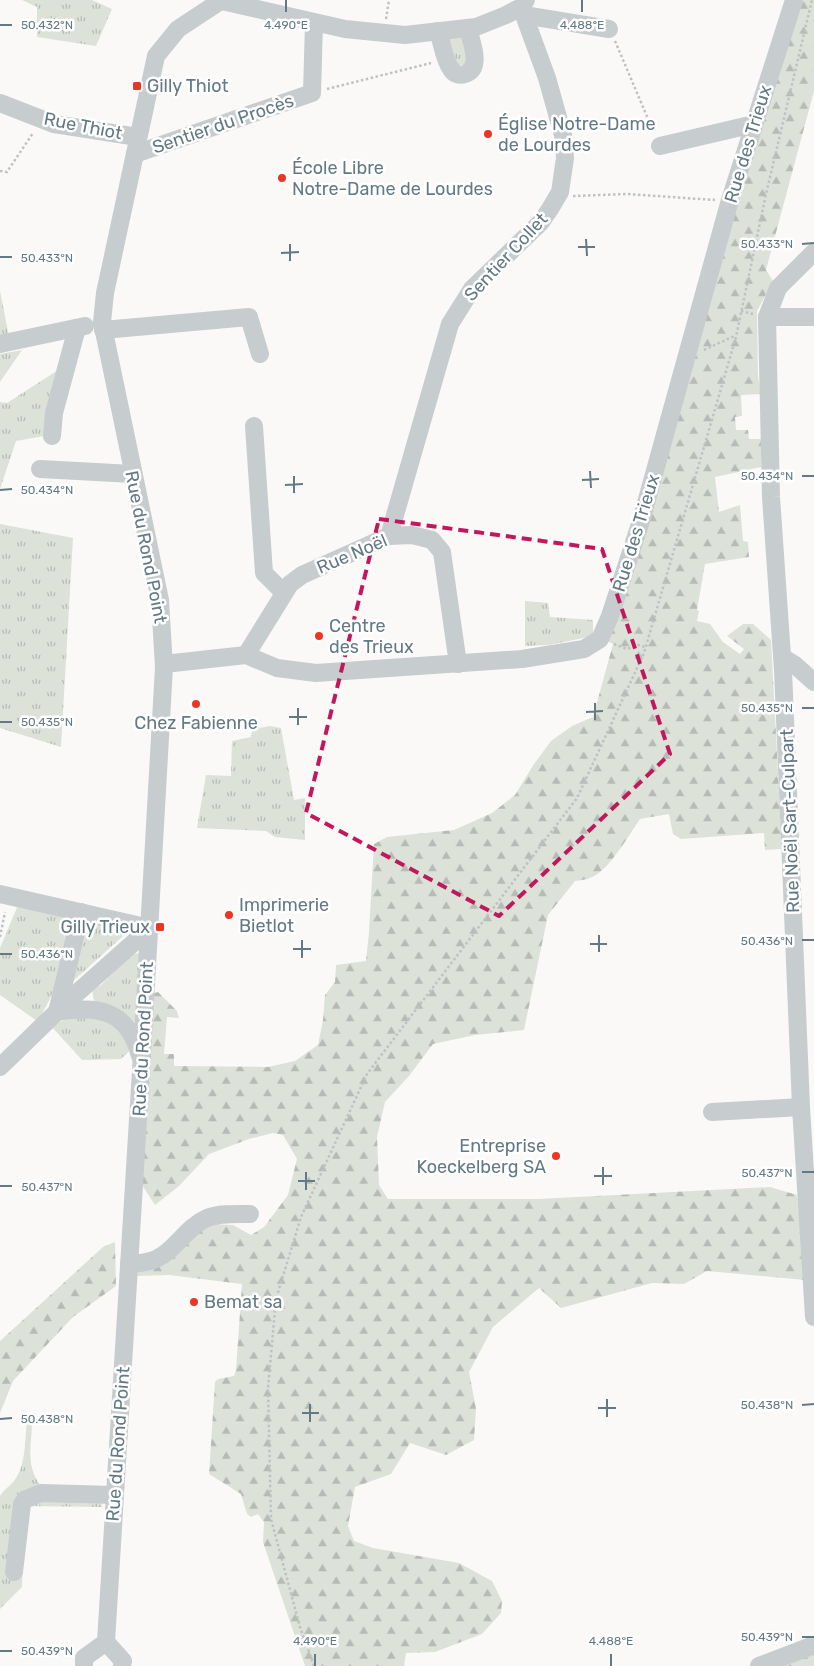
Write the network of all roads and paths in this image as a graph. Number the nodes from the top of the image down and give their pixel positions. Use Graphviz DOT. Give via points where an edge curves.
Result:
graph roads {
  1 [pos="222,0"];
  2 [pos="794,0"];
  3 [pos="812,0"];
  4 [pos="524,7"];
  5 [pos="314,23"];
  6 [pos="468,28"];
  7 [pos="609,29"];
  8 [pos="438,31"];
  9 [pos="446,59"];
  10 [pos="312,93"];
  11 [pos="0,104"];
  12 [pos="42,119"];
  13 [pos="754,124"];
  14 [pos="138,137"];
  15 [pos="660,146"];
  16 [pos="135,154"];
  17 [pos="0,171"];
  18 [pos="557,198"];
  19 [pos="730,200"];
  20 [pos="814,252"];
  21 [pos="767,317"];
  22 [pos="814,317"];
  23 [pos="102,326"];
  24 [pos="77,328"];
  25 [pos="736,337"];
  26 [pos="0,344"];
  27 [pos="697,353"];
  28 [pos="260,354"];
  29 [pos="254,426"];
  30 [pos="52,436"];
  31 [pos="40,469"];
  32 [pos="133,474"];
  33 [pos="390,536"];
  34 [pos="284,593"];
  35 [pos="600,639"];
  36 [pos="645,647"];
  37 [pos="246,655"];
  38 [pos="782,657"];
  39 [pos="164,664"];
  40 [pos="458,664"];
  41 [pos="814,682"];
  42 [pos="4,895"];
  43 [pos="81,912"];
  44 [pos="150,928"];
  45 [pos="0,937"];
  46 [pos="57,1012"];
  47 [pos="142,1063"];
  48 [pos="0,1068"];
  49 [pos="801,1107"];
  50 [pos="712,1112"];
  51 [pos="250,1214"];
  52 [pos="130,1264"];
  53 [pos="814,1317"];
  54 [pos="114,1495"];
  55 [pos="14,1572"];
  56 [pos="106,1642"];
  57 [pos="814,1645"];
  58 [pos="84,1666"];
  59 [pos="122,1666"];
  60 [pos="314,1666"];
  61 [pos="759,1666"];
  1 -- 5 [label="street"];
  1 -- 14 [label="street, Rue du Rond Point" via="178,29 156,56"];
  2 -- 13 [label="street, Rue des Trieux"];
  3 -- 25 [label="path"];
  4 -- 6 [label="street"];
  4 -- 7 [label="street"];
  4 -- 18 [label="street, Sentier Collet" via="563,135 563,180"];
  5 -- 8 [label="street" via="405,35"];
  5 -- 10 [label="street, Sentier du Procès"];
  6 -- 8 [label="street"];
  6 -- 9 [label="street" via="474,67 461,75 454,73"];
  7 -- 15 [label="path"];
  8 -- 9 [label="street"];
  9 -- 10 [label="path, Sentier du Procès"];
  10 -- 16 [label="street, Sentier du Procès"];
  11 -- 12 [label="street, Rue Thiot"];
  12 -- 14 [label="street, Rue Thiot" via="54,124"];
  12 -- 17 [label="path" via="6,172"];
  13 -- 15 [label="street"];
  13 -- 19 [label="street, Rue des Trieux"];
  14 -- 16 [label="street, Rue du Rond Point"];
  16 -- 23 [label="street, Rue du Rond Point" via="105,293"];
  18 -- 19 [label="path" via="627,194"];
  18 -- 33 [label="street, Sentier Collet" via="541,222 472,289 450,324"];
  19 -- 35 [label="street, Rue des Trieux" via="641,521"];
  20 -- 21 [label="street, Rue Noël Sart-Culpart" via="778,288"];
  21 -- 22 [label="street"];
  21 -- 38 [label="street, Rue Noël Sart-Culpart" via="771,497"];
  23 -- 24 [label="street"];
  23 -- 28 [label="street" via="249,316"];
  23 -- 32 [label="street, Rue du Rond Point"];
  24 -- 26 [label="street"];
  24 -- 30 [label="street" via="54,413"];
  25 -- 27 [label="path"];
  25 -- 36 [label="path"];
  29 -- 34 [label="street" via="264,573"];
  31 -- 32 [label="street"];
  32 -- 39 [label="street, Rue du Rond Point" via="161,603"];
  33 -- 34 [label="street, Rue Noël" via="302,575"];
  33 -- 40 [label="street, Rue Noël" via="412,535 432,540 442,552"];
  34 -- 37 [label="street, Rue Noël"];
  35 -- 36 [label="path" via="627,648"];
  35 -- 40 [label="street" via="584,649 522,659"];
  36 -- 60 [label="path" via="577,798 367,1074 301,1217 276,1298 268,1388 271,1520"];
  37 -- 39 [label="street"];
  37 -- 40 [label="street" via="277,668 316,674"];
  38 -- 41 [label="street"];
  38 -- 49 [label="street, Rue Noël Sart-Culpart"];
  39 -- 44 [label="street, Rue du Rond Point"];
  42 -- 43 [label="street"];
  42 -- 45 [label="path"];
  43 -- 44 [label="street"];
  43 -- 46 [label="street"];
  44 -- 46 [label="street"];
  44 -- 47 [label="street, Rue du Rond Point"];
  46 -- 47 [label="street" via="90,1008 117,1018 137,1044"];
  46 -- 48 [label="street"];
  47 -- 52 [label="street, Rue du Rond Point"];
  49 -- 50 [label="street"];
  49 -- 53 [label="street, Rue Noël Sart-Culpart"];
  51 -- 52 [label="street" via="208,1218 188,1230 158,1259"];
  52 -- 54 [label="street, Rue du Rond Point"];
  54 -- 55 [label="street" via="41,1493 26,1499 22,1504"];
  54 -- 56 [label="street, Rue du Rond Point"];
  56 -- 58 [label="street" via="84,1658"];
  56 -- 59 [label="street" via="123,1661"];
  57 -- 61 [label="street"];
}
